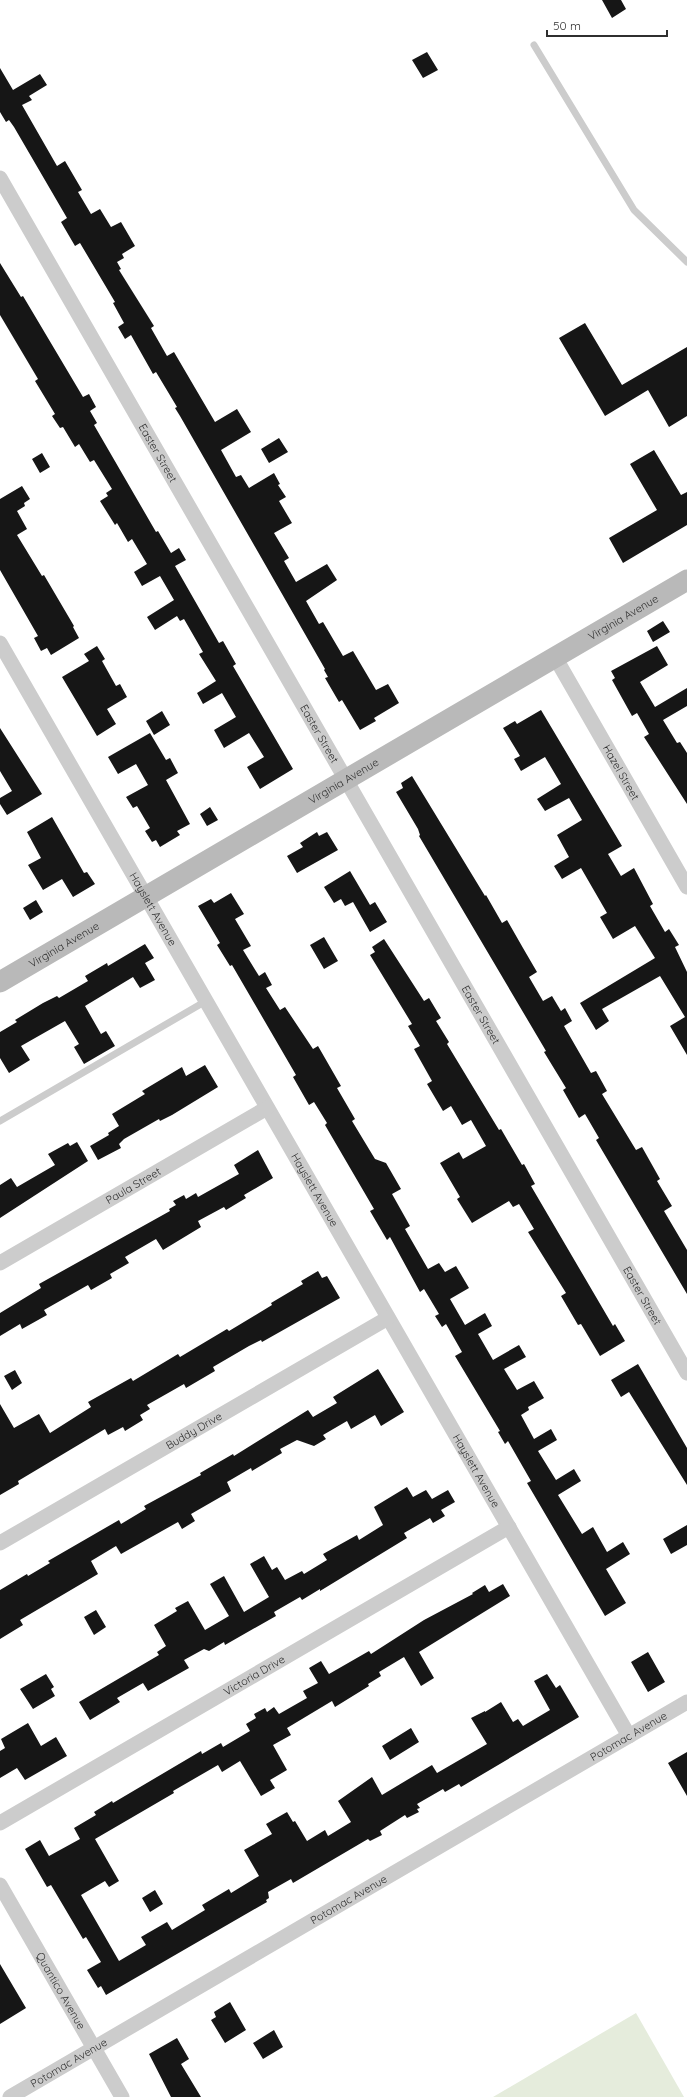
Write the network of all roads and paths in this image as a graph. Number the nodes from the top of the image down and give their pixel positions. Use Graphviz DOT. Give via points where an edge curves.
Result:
graph roads {
  1 [pos="534,45"];
  2 [pos="0,178"];
  3 [pos="687,262"];
  4 [pos="687,580"];
  5 [pos="0,643"];
  6 [pos="555,657"];
  7 [pos="345,780"];
  8 [pos="687,887"];
  9 [pos="146,897"];
  10 [pos="0,982"];
  11 [pos="206,1001"];
  12 [pos="267,1108"];
  13 [pos="0,1121"];
  14 [pos="0,1263"];
  15 [pos="388,1318"];
  16 [pos="687,1373"];
  17 [pos="509,1527"];
  18 [pos="0,1543"];
  19 [pos="687,1702"];
  20 [pos="629,1736"];
  21 [pos="0,1823"];
  22 [pos="0,1885"];
  23 [pos="94,2048"];
  24 [pos="10,2097"];
  25 [pos="122,2097"];
  1 -- 3 [label="lane" via="634,210"];
  2 -- 7 [label="street, Easter Street"];
  4 -- 6 [label="street, Virginia Avenue"];
  5 -- 9 [label="street, Hayslett Avenue"];
  6 -- 7 [label="street, Virginia Avenue"];
  6 -- 8 [label="street, Hazel Street"];
  7 -- 9 [label="street, Virginia Avenue"];
  7 -- 16 [label="street, Easter Street"];
  9 -- 10 [label="street, Virginia Avenue"];
  9 -- 11 [label="street, Hayslett Avenue"];
  11 -- 12 [label="street, Hayslett Avenue"];
  11 -- 13 [label="lane"];
  12 -- 14 [label="street, Paula Street"];
  12 -- 15 [label="street, Hayslett Avenue"];
  15 -- 17 [label="street, Hayslett Avenue"];
  15 -- 18 [label="street, Buddy Drive"];
  17 -- 20 [label="street, Hayslett Avenue"];
  17 -- 21 [label="street, Victoria Drive"];
  19 -- 20 [label="street, Potomac Avenue"];
  20 -- 23 [label="street, Potomac Avenue"];
  22 -- 23 [label="street, Quantico Avenue"];
  23 -- 24 [label="street, Potomac Avenue"];
  23 -- 25 [label="street, Quantico Avenue"];
}
